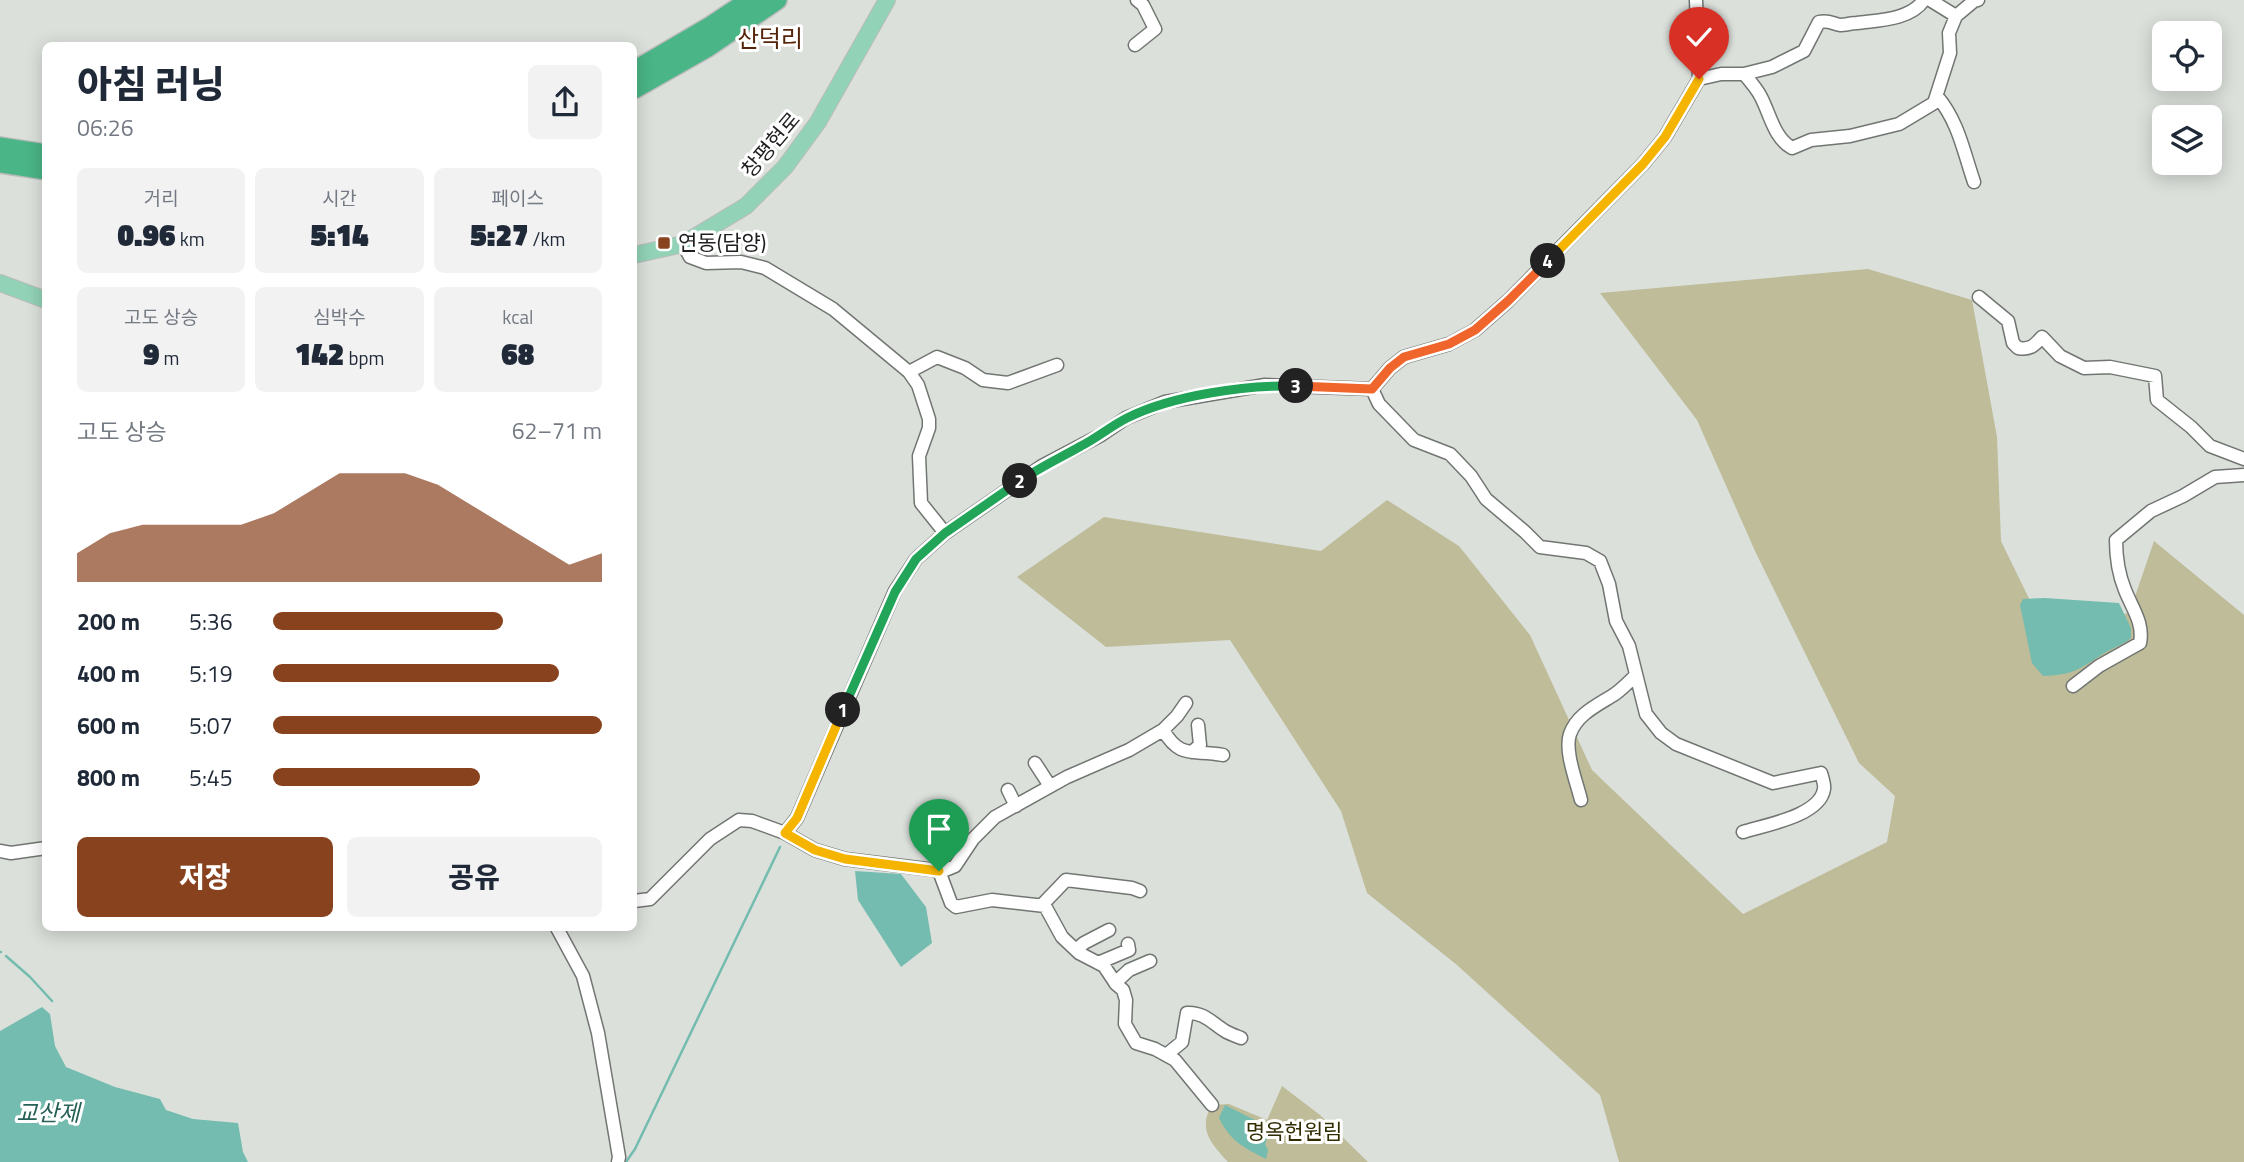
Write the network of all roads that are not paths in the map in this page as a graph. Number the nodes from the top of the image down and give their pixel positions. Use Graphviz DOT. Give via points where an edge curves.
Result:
graph roads {
  1 [pos="750,0"];
  2 [pos="777,0"];
  3 [pos="887,0"];
  4 [pos="1137,0"];
  5 [pos="1696,0"];
  6 [pos="1924,0"];
  7 [pos="1930,0"];
  8 [pos="1978,0"];
  9 [pos="1956,16"];
  10 [pos="1135,45"];
  11 [pos="637,69"];
  12 [pos="1744,74"];
  13 [pos="1699,79"];
  14 [pos="637,87"];
  15 [pos="1937,96"];
  16 [pos="0,147"];
  17 [pos="42,153"];
  18 [pos="0,163"];
  19 [pos="42,169"];
  20 [pos="1974,182"];
  21 [pos="683,244"];
  22 [pos="637,254"];
  23 [pos="0,283"];
  24 [pos="1979,298"];
  25 [pos="42,299"];
  26 [pos="1057,365"];
  27 [pos="909,372"];
  28 [pos="1372,389"];
  29 [pos="2244,459"];
  30 [pos="2244,475"];
  31 [pos="945,533"];
  32 [pos="1636,676"];
  33 [pos="2073,686"];
  34 [pos="1186,703"];
  35 [pos="1198,725"];
  36 [pos="1163,730"];
  37 [pos="1192,752"];
  38 [pos="1223,755"];
  39 [pos="1035,763"];
  40 [pos="1050,786"];
  41 [pos="1008,790"];
  42 [pos="1581,800"];
  43 [pos="1016,806"];
  44 [pos="1743,832"];
  45 [pos="785,833"];
  46 [pos="42,849"];
  47 [pos="0,851"];
  48 [pos="939,871"];
  49 [pos="1140,891"];
  50 [pos="637,901"];
  51 [pos="1042,905"];
  52 [pos="1108,930"];
  53 [pos="559,931"];
  54 [pos="1128,944"];
  55 [pos="1076,950"];
  56 [pos="1150,961"];
  57 [pos="1098,963"];
  58 [pos="1115,983"];
  59 [pos="1241,1038"];
  60 [pos="1166,1055"];
  61 [pos="1212,1105"];
  62 [pos="618,1162"];
  1 -- 11 [label="highway"];
  2 -- 14 [label="highway"];
  3 -- 21 [label="main road, 창평현로" via="818,122 785,167 746,206"];
  4 -- 10 [label="street" via="1155,29"];
  5 -- 13 [label="street"];
  6 -- 12 [label="street" via="1904,15 1887,19 1841,25 1819,22 1804,51"];
  7 -- 9 [label="street"];
  8 -- 9 [label="street"];
  9 -- 15 [label="street"];
  12 -- 13 [label="street"];
  12 -- 15 [label="street" via="1792,148 1811,140 1899,124 1934,103"];
  13 -- 28 [label="street" via="1665,137 1643,164 1508,301 1475,330 1449,344 1404,357"];
  15 -- 20 [label="street" via="1958,128"];
  16 -- 17 [label="highway"];
  18 -- 19 [label="highway"];
  21 -- 22 [label="main road, 창평현로"];
  21 -- 27 [label="street" via="690,257 706,263 741,262 765,268 833,309"];
  23 -- 25 [label="main road"];
  24 -- 29 [label="street" via="2008,321 2018,348 2033,347 2042,337 2060,356 2084,368 2110,367 2155,376 2157,400 2210,446"];
  26 -- 27 [label="street" via="1008,383 983,380 937,357"];
  27 -- 31 [label="street" via="929,419 919,456 921,503"];
  28 -- 31 [label="street" via="1265,385 1165,402 1126,418 1042,466"];
  28 -- 32 [label="street" via="1379,404 1414,440 1450,454 1486,499 1540,547 1586,553 1600,561"];
  30 -- 33 [label="street" via="2215,477 2151,511 2116,540 2124,588 2143,629 2140,643"];
  31 -- 45 [label="street" via="916,559 895,592 797,818"];
  32 -- 42 [label="street" via="1592,707 1570,735 1570,757"];
  32 -- 44 [label="street" via="1646,714 1676,744 1773,783 1821,773 1825,789 1817,803 1800,815"];
  34 -- 36 [label="street"];
  35 -- 37 [label="street" via="1200,745"];
  36 -- 37 [label="street" via="1182,751"];
  36 -- 40 [label="street"];
  37 -- 38 [label="street"];
  39 -- 40 [label="street"];
  40 -- 43 [label="street"];
  41 -- 43 [label="street"];
  43 -- 48 [label="street" via="995,817 955,866"];
  45 -- 48 [label="street" via="815,850 845,859"];
  45 -- 50 [label="street" via="739,820 710,839 650,899"];
  46 -- 47 [label="street"];
  48 -- 51 [label="street" via="956,907 992,900"];
  49 -- 51 [label="street" via="1066,880"];
  51 -- 55 [label="street"];
  52 -- 55 [label="street"];
  53 -- 62 [label="street" via="583,976 595,1021"];
  54 -- 57 [label="street" via="1129,950"];
  55 -- 57 [label="street"];
  56 -- 58 [label="street" via="1129,970"];
  57 -- 58 [label="street"];
  58 -- 60 [label="street" via="1123,990 1125,1024 1136,1043"];
  59 -- 60 [label="street" via="1196,1013 1187,1013 1182,1042"];
  60 -- 61 [label="street"];
}
